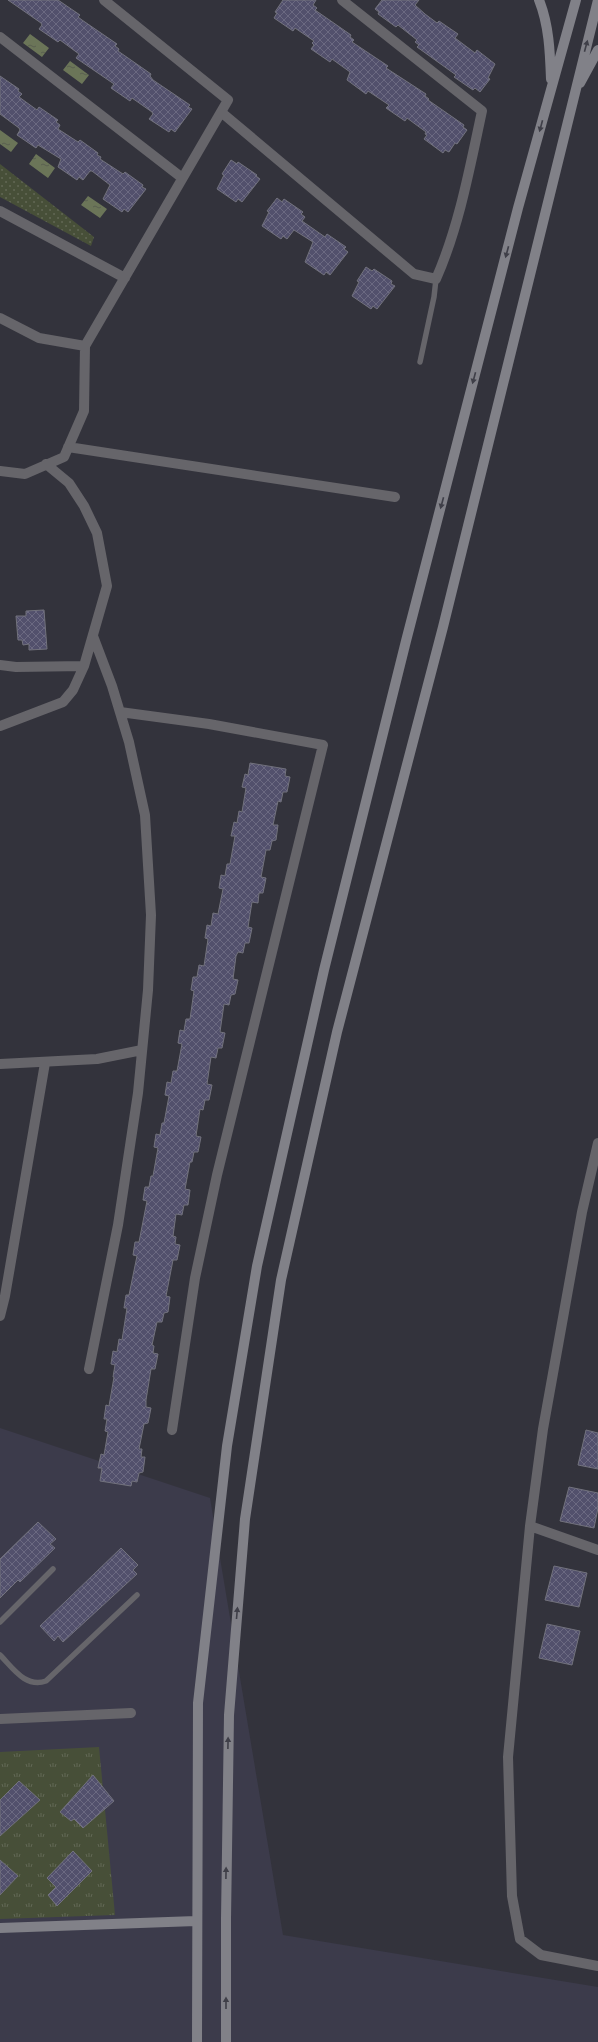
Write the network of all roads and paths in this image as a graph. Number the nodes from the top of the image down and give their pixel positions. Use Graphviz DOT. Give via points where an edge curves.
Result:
graph roads {
  1 [pos="104,0"];
  2 [pos="342,0"];
  3 [pos="538,0"];
  4 [pos="576,0"];
  5 [pos="598,0"];
  6 [pos="0,37"];
  7 [pos="598,50"];
  8 [pos="551,89"];
  9 [pos="572,97"];
  10 [pos="221,112"];
  11 [pos="181,177"];
  12 [pos="0,211"];
  13 [pos="125,278"];
  14 [pos="436,279"];
  15 [pos="0,318"];
  16 [pos="85,346"];
  17 [pos="420,362"];
  18 [pos="68,446"];
  19 [pos="46,464"];
  20 [pos="0,471"];
  21 [pos="395,497"];
  22 [pos="93,636"];
  23 [pos="0,665"];
  24 [pos="84,666"];
  25 [pos="120,712"];
  26 [pos="0,726"];
  27 [pos="142,1050"];
  28 [pos="45,1063"];
  29 [pos="0,1064"];
  30 [pos="598,1143"];
  31 [pos="594,1176"];
  32 [pos="0,1316"];
  33 [pos="89,1369"];
  34 [pos="172,1430"];
  35 [pos="530,1526"];
  36 [pos="598,1550"];
  37 [pos="53,1570"];
  38 [pos="136,1595"];
  39 [pos="0,1622"];
  40 [pos="0,1655"];
  41 [pos="131,1713"];
  42 [pos="0,1719"];
  43 [pos="196,1921"];
  44 [pos="0,1928"];
  45 [pos="598,1966"];
  46 [pos="197,2042"];
  47 [pos="226,2042"];
  1 -- 10 [label="street" via="228,100"];
  2 -- 14 [label="street" via="482,111 469,173"];
  3 -- 8 [label="street" via="542,8 549,46"];
  4 -- 8 [label="street"];
  9 -- 5 [label="street, one-way"];
  6 -- 11 [label="street"];
  7 -- 9 [label="street"];
  8 -- 43 [label="street, one-way" via="406,641 324,970 257,1266 227,1446 198,1703"];
  47 -- 9 [label="street, one-way" via="229,1715 245,1519 281,1280 337,1032 445,619 532,271"];
  10 -- 11 [label="street"];
  10 -- 14 [label="street" via="414,274"];
  11 -- 13 [label="street"];
  12 -- 13 [label="street"];
  13 -- 16 [label="street"];
  14 -- 17 [label="lane"];
  15 -- 16 [label="street" via="39,338"];
  16 -- 18 [label="street" via="84,411"];
  18 -- 19 [label="street" via="64,456"];
  18 -- 21 [label="street"];
  19 -- 20 [label="street" via="25,474"];
  19 -- 22 [label="street" via="69,483 97,533 107,586"];
  22 -- 24 [label="street"];
  22 -- 25 [label="street"];
  23 -- 24 [label="street"];
  24 -- 26 [label="street" via="73,690 63,702"];
  25 -- 27 [label="street" via="146,815 151,915"];
  25 -- 34 [label="street" via="209,724 323,745 217,1175 195,1278"];
  27 -- 28 [label="street" via="97,1059"];
  27 -- 33 [label="street" via="118,1225"];
  28 -- 29 [label="street"];
  28 -- 32 [label="street" via="6,1296"];
  30 -- 31 [label="street"];
  31 -- 35 [label="street" via="543,1429"];
  35 -- 36 [label="street"];
  35 -- 45 [label="street" via="508,1757 512,1896 520,1939 541,1955"];
  37 -- 39 [label="lane"];
  38 -- 40 [label="lane" via="46,1682 28,1682"];
  41 -- 42 [label="street"];
  43 -- 44 [label="street"];
  43 -- 46 [label="street"];
}
